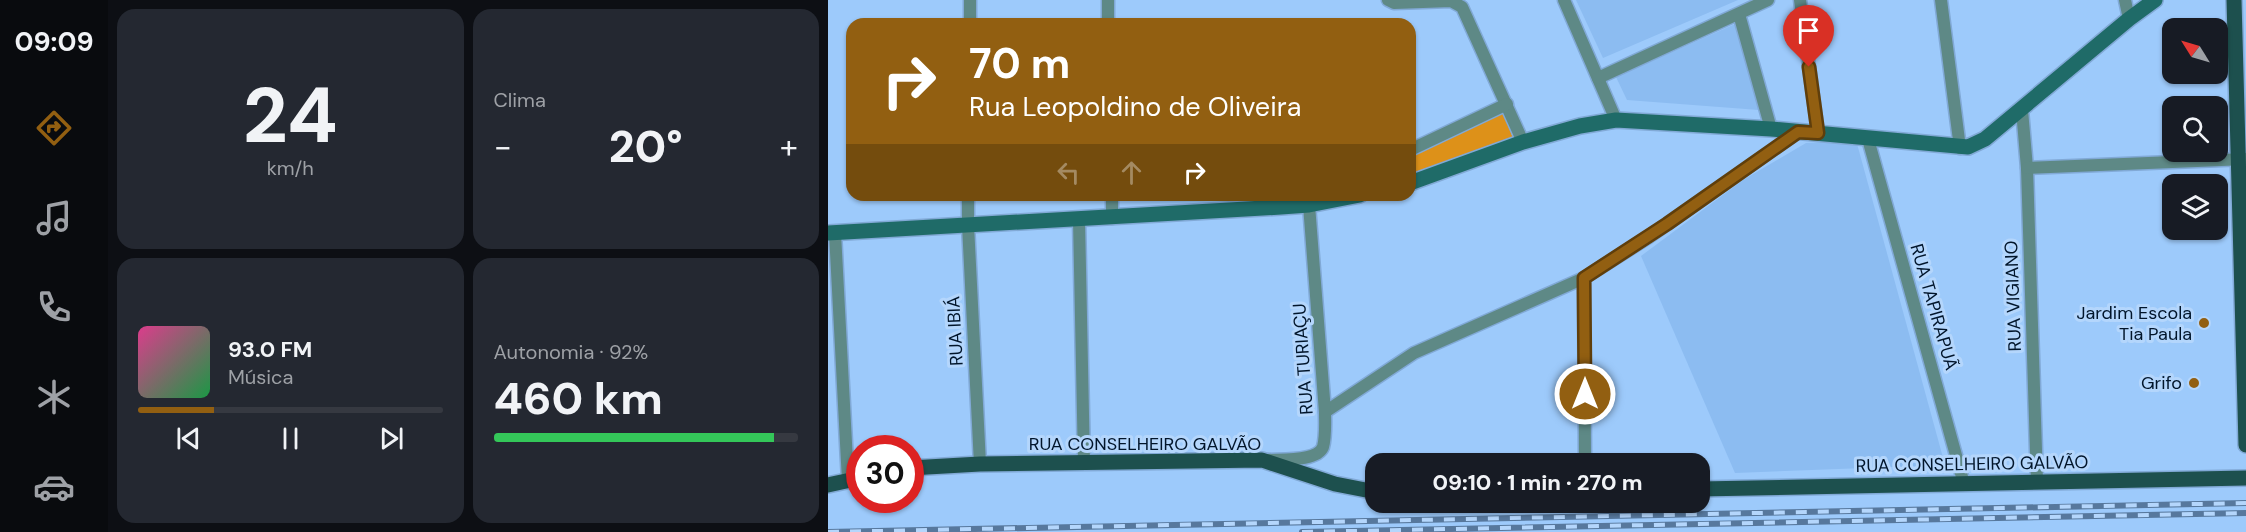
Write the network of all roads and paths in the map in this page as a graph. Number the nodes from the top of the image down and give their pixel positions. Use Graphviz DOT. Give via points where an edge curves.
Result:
graph roads {
  1 [pos="970,0"];
  2 [pos="1108,0"];
  3 [pos="1388,0"];
  4 [pos="1564,0"];
  5 [pos="1768,0"];
  6 [pos="1800,0"];
  7 [pos="1941,0"];
  8 [pos="2125,0"];
  9 [pos="2155,0"];
  10 [pos="2234,0"];
  11 [pos="1739,14"];
  12 [pos="969,18"];
  13 [pos="1108,18"];
  14 [pos="2129,19"];
  15 [pos="1598,78"];
  16 [pos="1507,104"];
  17 [pos="2022,110"];
  18 [pos="1616,120"];
  19 [pos="1771,129"];
  20 [pos="1798,132"];
  21 [pos="1818,133"];
  22 [pos="1868,139"];
  23 [pos="1523,142"];
  24 [pos="1416,147"];
  25 [pos="1960,148"];
  26 [pos="2242,159"];
  27 [pos="2027,168"];
  28 [pos="1416,181"];
  29 [pos="968,201"];
  30 [pos="1112,201"];
  31 [pos="1330,201"];
  32 [pos="1310,205"];
  33 [pos="1112,218"];
  34 [pos="1079,220"];
  35 [pos="968,225"];
  36 [pos="831,233"];
  37 [pos="1584,278"];
  38 [pos="1325,412"];
  39 [pos="850,435"];
  40 [pos="2246,445"];
  41 [pos="1586,453"];
  42 [pos="1262,460"];
  43 [pos="1084,463"];
  44 [pos="980,464"];
  45 [pos="924,467"];
  46 [pos="2246,478"];
  47 [pos="846,481"];
  48 [pos="2037,482"];
  49 [pos="1964,484"];
  50 [pos="828,486"];
  51 [pos="1710,489"];
  52 [pos="1365,490"];
  1 -- 12 [label="street"];
  2 -- 13 [label="street"];
  3 -- 16 [label="street" via="1451,1 1462,7"];
  4 -- 15 [label="street"];
  5 -- 11 [label="street"];
  6 -- 21 [label="street"];
  7 -- 25 [label="street"];
  8 -- 14 [label="street"];
  9 -- 14 [label="street"];
  10 -- 26 [label="main road"];
  11 -- 15 [label="street"];
  11 -- 19 [label="street"];
  14 -- 17 [label="street"];
  15 -- 18 [label="street"];
  16 -- 23 [label="street"];
  16 -- 24 [label="street"];
  17 -- 25 [label="street" via="1985,139"];
  17 -- 27 [label="street, RUA VIGIANO"];
  18 -- 19 [label="street"];
  18 -- 23 [label="street"];
  19 -- 20 [label="street"];
  20 -- 21 [label="street"];
  20 -- 37 [label="street"];
  21 -- 22 [label="street"];
  22 -- 25 [label="street"];
  22 -- 49 [label="street, RUA TAPIRAPUÃ"];
  23 -- 28 [label="street"];
  26 -- 27 [label="street"];
  26 -- 40 [label="main road"];
  27 -- 48 [label="street, RUA VIGIANO"];
  29 -- 35 [label="street, RUA IBIÁ"];
  30 -- 33 [label="street"];
  31 -- 32 [label="street"];
  32 -- 33 [label="street"];
  32 -- 38 [label="street, RUA TURIAÇU"];
  33 -- 34 [label="street"];
  34 -- 35 [label="street"];
  34 -- 43 [label="street"];
  35 -- 36 [label="street"];
  35 -- 44 [label="street, RUA IBIÁ"];
  36 -- 39 [label="street"];
  37 -- 38 [label="street" via="1414,353"];
  37 -- 41 [label="street"];
  38 -- 42 [label="street, RUA TURIAÇU" via="1320,451 1306,458"];
  42 -- 43 [label="main road, RUA CONSELHEIRO GALVÃO"];
  42 -- 52 [label="main road, RUA CONSELHEIRO GALVÃO"];
  43 -- 44 [label="main road, RUA CONSELHEIRO GALVÃO"];
  44 -- 45 [label="main road, RUA CONSELHEIRO GALVÃO"];
  46 -- 48 [label="main road, RUA CONSELHEIRO GALVÃO"];
  47 -- 50 [label="main road"];
  48 -- 49 [label="main road, RUA CONSELHEIRO GALVÃO"];
  49 -- 51 [label="main road, RUA CONSELHEIRO GALVÃO"];
}
